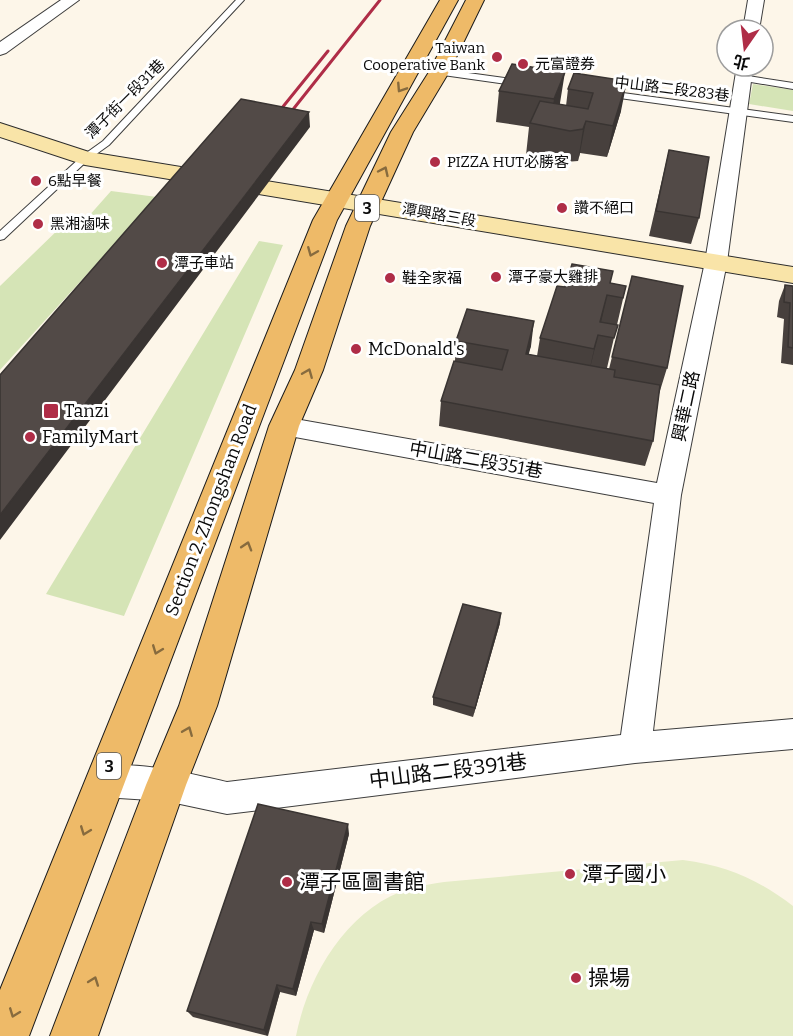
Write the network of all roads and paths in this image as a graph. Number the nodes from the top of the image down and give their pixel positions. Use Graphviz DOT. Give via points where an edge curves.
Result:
graph roads {
  1 [pos="71,0"];
  2 [pos="240,0"];
  3 [pos="449,0"];
  4 [pos="475,0"];
  5 [pos="756,0"];
  6 [pos="753,18"];
  7 [pos="0,50"];
  8 [pos="439,72"];
  9 [pos="743,78"];
  10 [pos="765,78"];
  11 [pos="531,84"];
  12 [pos="793,86"];
  13 [pos="600,93"];
  14 [pos="737,111"];
  15 [pos="793,119"];
  16 [pos="0,130"];
  17 [pos="85,158"];
  18 [pos="335,199"];
  19 [pos="369,204"];
  20 [pos="0,237"];
  21 [pos="716,262"];
  22 [pos="793,275"];
  23 [pos="284,426"];
  24 [pos="668,495"];
  25 [pos="793,734"];
  26 [pos="635,748"];
  27 [pos="103,781"];
  28 [pos="166,786"];
  29 [pos="5,1036"];
  30 [pos="74,1036"];
  1 -- 7 [label="street"];
  2 -- 17 [label="lane, 潭子街一段31巷" via="106,143"];
  3 -- 18 [label="main road, Section 2, Zhongshan Road / 3, one-way" via="414,68"];
  4 -- 8 [label="main road, 3"];
  5 -- 6 [label="street"];
  8 -- 11 [label="lane"];
  19 -- 8 [label="main road, 3, one-way" via="402,132"];
  9 -- 14 [label="street, 興華二路"];
  10 -- 12 [label="lane"];
  13 -- 14 [label="lane, 中山路二段283巷"];
  14 -- 15 [label="lane, 中山路二段283巷"];
  14 -- 21 [label="street, 興華二路"];
  16 -- 17 [label="street, 潭興路三段"];
  17 -- 18 [label="street, 潭興路三段"];
  17 -- 20 [label="lane, 潭子街一段31巷"];
  18 -- 19 [label="street, 潭興路三段"];
  18 -- 27 [label="main road, Section 2, Zhongshan Road / 3, one-way"];
  19 -- 21 [label="street, 潭興路三段"];
  23 -- 19 [label="main road, 3, one-way" via="309,370"];
  21 -- 22 [label="street, 潭興路三段"];
  21 -- 24 [label="street, 興華二路"];
  23 -- 24 [label="street, 中山路二段351巷"];
  28 -- 23 [label="main road, 3, one-way" via="198,706"];
  24 -- 26 [label="street, 興華二路"];
  25 -- 26 [label="street, 中山路二段391巷"];
  26 -- 28 [label="street, 中山路二段391巷" via="227,798"];
  27 -- 28 [label="street, 中山路二段391巷"];
  27 -- 29 [label="main road, Section 2, Zhongshan Road / 3, one-way"];
  30 -- 28 [label="main road, 3, one-way"];
}
